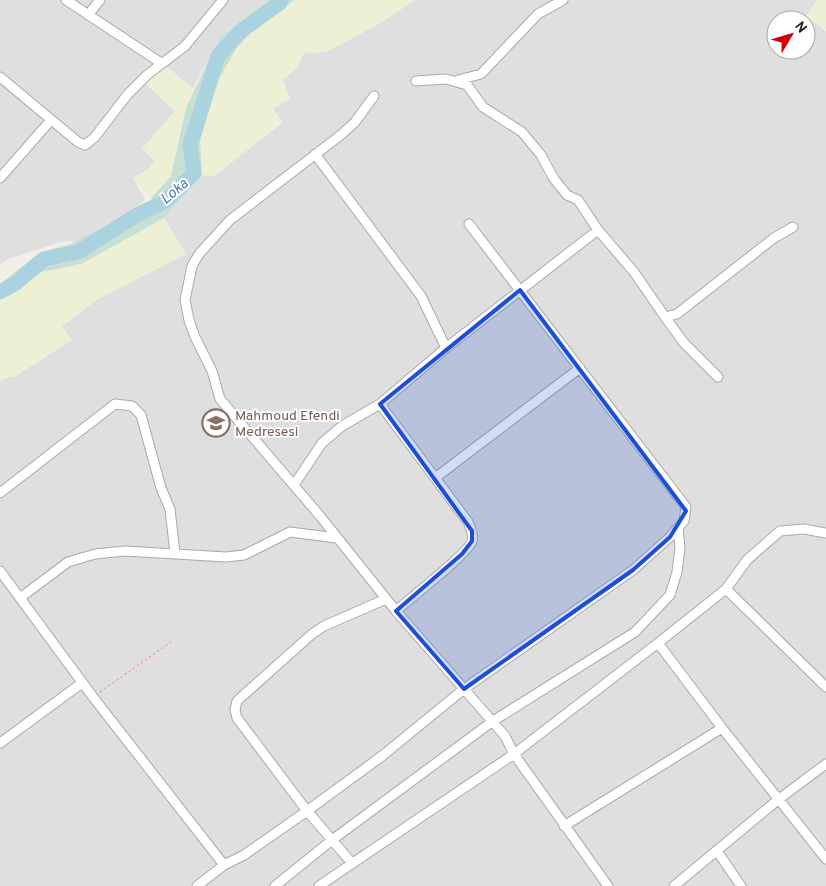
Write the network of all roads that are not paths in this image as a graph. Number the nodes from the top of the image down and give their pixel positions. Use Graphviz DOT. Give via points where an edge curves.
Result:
graph roads {
  1 [pos="66,0"];
  2 [pos="100,0"];
  3 [pos="223,0"];
  4 [pos="563,0"];
  5 [pos="88,14"];
  6 [pos="162,63"];
  7 [pos="481,74"];
  8 [pos="0,77"];
  9 [pos="458,80"];
  10 [pos="416,81"];
  11 [pos="476,95"];
  12 [pos="374,96"];
  13 [pos="51,120"];
  14 [pos="315,154"];
  15 [pos="0,178"];
  16 [pos="469,224"];
  17 [pos="793,227"];
  18 [pos="598,230"];
  19 [pos="520,290"];
  20 [pos="665,317"];
  21 [pos="446,348"];
  22 [pos="580,368"];
  23 [pos="718,377"];
  24 [pos="380,404"];
  25 [pos="435,478"];
  26 [pos="294,485"];
  27 [pos="0,493"];
  28 [pos="678,528"];
  29 [pos="826,534"];
  30 [pos="337,538"];
  31 [pos="175,553"];
  32 [pos="0,570"];
  33 [pos="726,589"];
  34 [pos="20,598"];
  35 [pos="386,599"];
  36 [pos="396,610"];
  37 [pos="658,643"];
  38 [pos="82,683"];
  39 [pos="826,687"];
  40 [pos="464,689"];
  41 [pos="493,721"];
  42 [pos="722,728"];
  43 [pos="1,741"];
  44 [pos="514,754"];
  45 [pos="826,764"];
  46 [pos="779,799"];
  47 [pos="307,810"];
  48 [pos="564,826"];
  49 [pos="332,840"];
  50 [pos="717,851"];
  51 [pos="826,859"];
  52 [pos="351,862"];
  53 [pos="224,865"];
  54 [pos="197,886"];
  55 [pos="275,886"];
  56 [pos="319,886"];
  57 [pos="608,886"];
  58 [pos="674,886"];
  59 [pos="741,886"];
  1 -- 5 [label="street"];
  2 -- 5 [label="street"];
  3 -- 6 [label="street" via="185,46"];
  4 -- 7 [label="street" via="538,14"];
  5 -- 6 [label="street"];
  6 -- 13 [label="street" via="128,94 85,145"];
  7 -- 9 [label="street"];
  7 -- 11 [label="street"];
  8 -- 13 [label="street"];
  9 -- 10 [label="street"];
  9 -- 11 [label="street"];
  11 -- 18 [label="street" via="483,107 522,132 532,143 554,179 568,195 578,200"];
  12 -- 14 [label="street" via="355,122"];
  13 -- 15 [label="street"];
  14 -- 21 [label="street" via="421,296"];
  14 -- 26 [label="street" via="230,220 199,254 192,266 185,300 195,337 212,371 220,399"];
  16 -- 19 [label="street"];
  17 -- 20 [label="street" via="774,238 678,314"];
  18 -- 19 [label="street"];
  18 -- 20 [label="street" via="634,272"];
  19 -- 21 [label="street"];
  19 -- 22 [label="street"];
  20 -- 23 [label="street" via="684,343"];
  21 -- 24 [label="street"];
  22 -- 25 [label="street"];
  22 -- 28 [label="street" via="686,507 684,521"];
  24 -- 25 [label="street"];
  24 -- 26 [label="street" via="342,426 322,443"];
  25 -- 36 [label="street" via="468,522 472,541 462,554"];
  26 -- 30 [label="street"];
  27 -- 31 [label="street" via="115,404 132,406 141,415 170,509"];
  28 -- 40 [label="street" via="633,570"];
  28 -- 41 [label="street" via="680,548 670,595 635,632"];
  29 -- 33 [label="street" via="804,529 780,531 747,560"];
  30 -- 31 [label="street" via="290,532 244,555 226,557"];
  30 -- 35 [label="street"];
  31 -- 34 [label="street" via="125,551 79,558 68,562"];
  32 -- 34 [label="street"];
  33 -- 37 [label="street"];
  33 -- 39 [label="street"];
  34 -- 38 [label="street"];
  35 -- 36 [label="street"];
  35 -- 47 [label="street" via="312,634 238,701 237,718"];
  36 -- 40 [label="street"];
  37 -- 42 [label="street"];
  37 -- 44 [label="street"];
  38 -- 43 [label="street"];
  38 -- 53 [label="street"];
  40 -- 41 [label="street"];
  40 -- 47 [label="street" via="382,756"];
  41 -- 44 [label="street"];
  41 -- 49 [label="street"];
  42 -- 46 [label="street"];
  42 -- 48 [label="street"];
  44 -- 48 [label="street"];
  44 -- 52 [label="street"];
  45 -- 46 [label="street"];
  46 -- 50 [label="street"];
  46 -- 51 [label="street"];
  47 -- 49 [label="street"];
  47 -- 53 [label="street" via="244,855"];
  48 -- 57 [label="street"];
  49 -- 52 [label="street"];
  49 -- 55 [label="street"];
  50 -- 58 [label="street"];
  50 -- 59 [label="street"];
  52 -- 56 [label="street"];
  53 -- 54 [label="street"];
}
